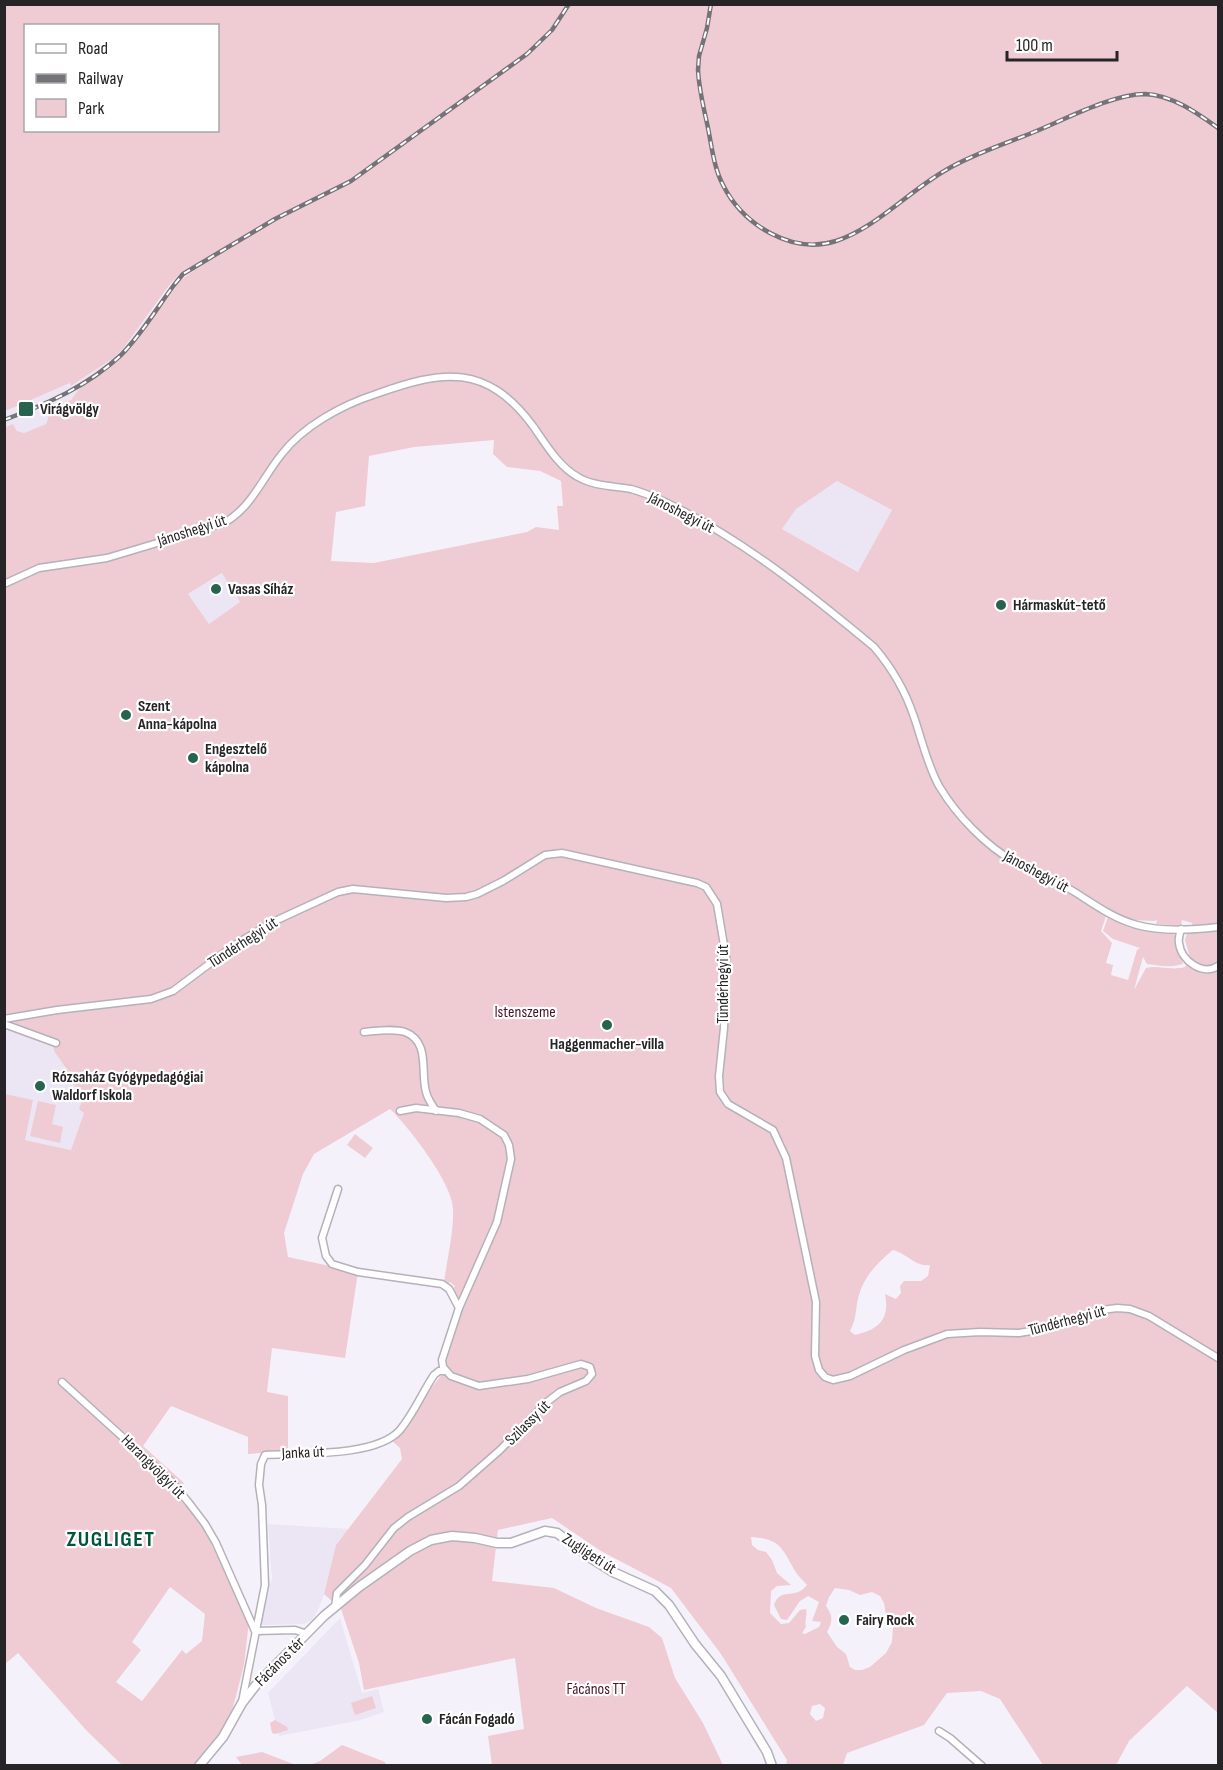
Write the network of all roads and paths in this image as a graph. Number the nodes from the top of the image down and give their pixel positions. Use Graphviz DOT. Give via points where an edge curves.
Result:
graph roads {
  1 [pos="4,584"];
  2 [pos="1218,927"];
  3 [pos="1181,929"];
  4 [pos="1218,966"];
  5 [pos="4,1019"];
  6 [pos="4,1024"];
  7 [pos="363,1032"];
  8 [pos="56,1043"];
  9 [pos="400,1111"];
  10 [pos="436,1111"];
  11 [pos="338,1189"];
  12 [pos="459,1308"];
  13 [pos="1218,1358"];
  14 [pos="445,1371"];
  15 [pos="62,1382"];
  16 [pos="334,1608"];
  17 [pos="256,1631"];
  18 [pos="307,1634"];
  19 [pos="242,1703"];
  20 [pos="939,1731"];
  21 [pos="200,1766"];
  22 [pos="772,1766"];
  23 [pos="982,1766"];
  1 -- 3 [label="street, Jánoshegyi út" via="39,568 107,558 224,523 245,508 291,444 320,422 361,400 412,382 444,375 469,379 499,392 514,404 572,474 587,482 634,490 693,517 759,558 874,647 902,686 940,786 969,824 1000,852 1119,919 1138,926"];
  2 -- 3 [label="street, Jánoshegyi út"];
  3 -- 4 [label="street" via="1179,947 1189,962 1203,970"];
  5 -- 13 [label="street, Tündérhegyi út" via="151,999 173,991 236,944 275,921 353,889 466,897 503,881 545,855 562,853 697,883 706,887 717,904 726,957 719,1086 728,1104 773,1130 786,1158 816,1302 815,1356 825,1377 832,1380 850,1376 947,1334 1025,1332 1117,1308 1149,1316"];
  6 -- 8 [label="street"];
  7 -- 10 [label="street" via="405,1032 417,1042 427,1096"];
  9 -- 10 [label="street"];
  10 -- 12 [label="street" via="480,1119 495,1128 504,1135 511,1159 496,1222"];
  11 -- 12 [label="street" via="322,1238 326,1257 332,1263 358,1272 442,1284"];
  12 -- 14 [label="street" via="442,1360"];
  14 -- 16 [label="street, Szilassy út" via="479,1386 528,1379 581,1364 590,1367 592,1374 547,1401 500,1450 451,1492 394,1528 337,1593"];
  14 -- 17 [label="street, Janka út" via="434,1375 399,1432 388,1440 360,1449 266,1455 259,1485 265,1585"];
  15 -- 17 [label="street, Harangvölgyi út" via="172,1482 189,1503 210,1533"];
  16 -- 18 [label="street, Zugligeti út"];
  16 -- 22 [label="street, Zugligeti út" via="410,1551 431,1540 452,1536 511,1543 545,1531 557,1533 613,1572 655,1591 669,1605 721,1676"];
  17 -- 18 [label="street, Fácános tér" via="295,1630"];
  17 -- 19 [label="street, Fácános tér"];
  18 -- 19 [label="street, Fácános tér"];
  19 -- 21 [label="street" via="224,1737"];
  20 -- 23 [label="street"];
}
